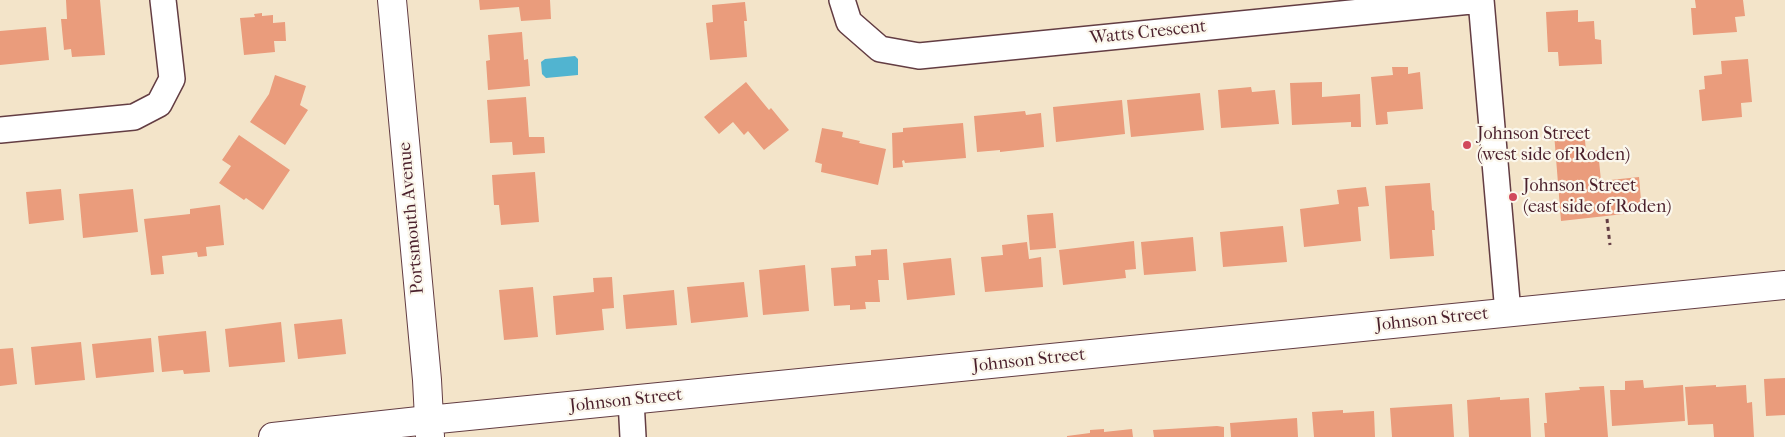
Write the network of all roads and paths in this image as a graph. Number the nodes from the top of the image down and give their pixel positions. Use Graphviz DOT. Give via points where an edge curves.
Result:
graph roads {
  1 [pos="163,0"];
  2 [pos="392,0"];
  3 [pos="842,0"];
  4 [pos="1481,0"];
  5 [pos="0,130"];
  6 [pos="1607,219"];
  7 [pos="1610,245"];
  8 [pos="1785,285"];
  9 [pos="1508,313"];
  10 [pos="631,400"];
  11 [pos="429,429"];
  12 [pos="273,437"];
  13 [pos="633,437"];
  1 -- 5 [label="street" via="172,79 159,104 134,117"];
  2 -- 11 [label="main road, Portsmouth Avenue"];
  3 -- 4 [label="street, Watts Crescent" via="849,22 880,49 919,56"];
  4 -- 9 [label="street"];
  6 -- 7 [label="path"];
  8 -- 9 [label="main road, Johnson Street"];
  9 -- 10 [label="main road, Johnson Street"];
  10 -- 11 [label="main road, Johnson Street"];
  10 -- 13 [label="street"];
  11 -- 12 [label="main road, Johnson Street"];
}
